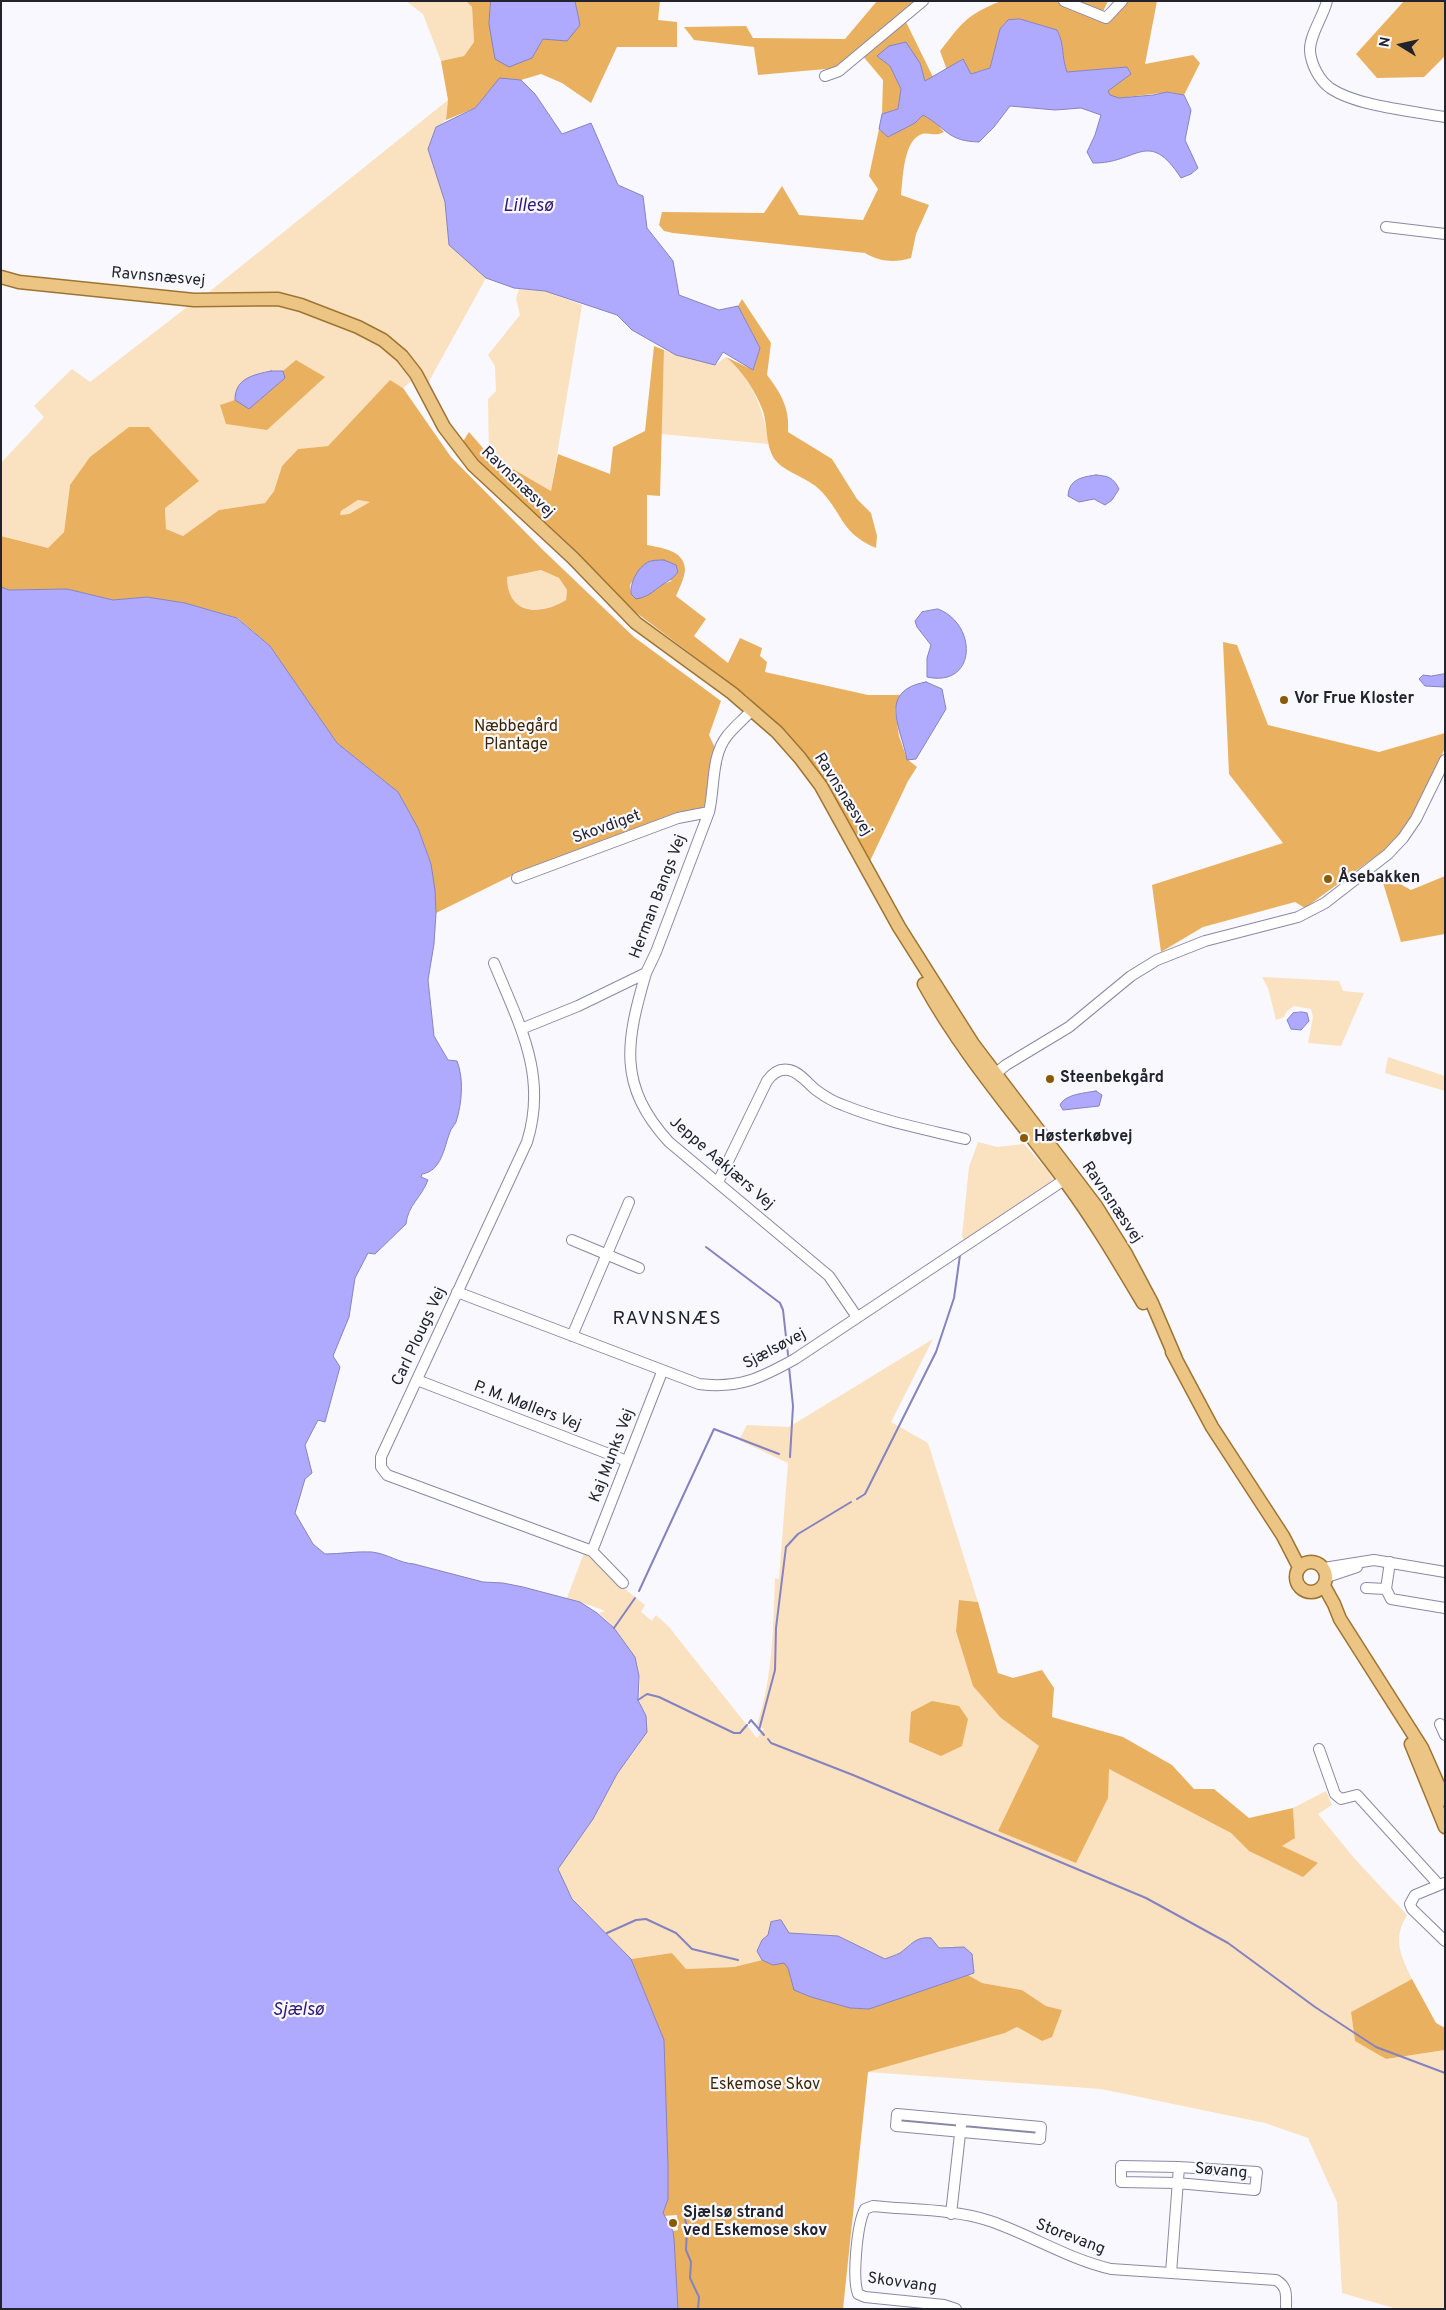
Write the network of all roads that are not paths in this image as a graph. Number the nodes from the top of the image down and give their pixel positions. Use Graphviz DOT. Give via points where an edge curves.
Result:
graph roads {
  1 [pos="923,1"];
  2 [pos="1064,1"];
  3 [pos="1122,1"];
  4 [pos="1324,2"];
  5 [pos="825,76"];
  6 [pos="1445,117"];
  7 [pos="1386,227"];
  8 [pos="1445,234"];
  9 [pos="1,277"];
  10 [pos="752,710"];
  11 [pos="1444,763"];
  12 [pos="709,812"];
  13 [pos="517,878"];
  14 [pos="494,963"];
  15 [pos="646,973"];
  16 [pos="521,1029"];
  17 [pos="991,1077"];
  18 [pos="965,1139"];
  19 [pos="1068,1177"];
  20 [pos="718,1182"];
  21 [pos="629,1202"];
  22 [pos="572,1240"];
  23 [pos="606,1254"];
  24 [pos="639,1268"];
  25 [pos="457,1292"];
  26 [pos="857,1317"];
  27 [pos="572,1336"];
  28 [pos="662,1372"];
  29 [pos="417,1380"];
  30 [pos="627,1461"];
  31 [pos="592,1551"];
  32 [pos="1390,1562"];
  33 [pos="1303,1565"];
  34 [pos="1445,1572"];
  35 [pos="1323,1581"];
  36 [pos="623,1583"];
  37 [pos="1366,1588"];
  38 [pos="1386,1589"];
  39 [pos="1445,1608"];
  40 [pos="1398,1709"];
  41 [pos="1440,1724"];
  42 [pos="1445,1735"];
  43 [pos="1319,1749"];
  44 [pos="1445,1800"];
  45 [pos="1445,1826"];
  46 [pos="1442,1884"];
  47 [pos="1445,1941"];
  48 [pos="961,2120"];
  49 [pos="960,2132"];
  50 [pos="1179,2167"];
  51 [pos="1177,2183"];
  52 [pos="951,2214"];
  53 [pos="858,2249"];
  54 [pos="1170,2273"];
  55 [pos="956,2309"];
  56 [pos="1286,2309"];
  1 -- 5 [label="street" via="839,71"];
  2 -- 3 [label="street" via="1106,18"];
  4 -- 6 [label="street" via="1322,20 1312,35 1310,50 1315,69 1330,88 1360,100"];
  7 -- 8 [label="street"];
  9 -- 10 [label="main road, Ravnsnæsvej" via="19,282 194,300 278,299 301,304 383,340 416,374 444,427 473,465 573,558 636,623"];
  10 -- 12 [label="street, Herman Bangs Vej" via="721,745 715,764"];
  10 -- 17 [label="main road, Ravnsnæsvej" via="777,732 821,786 899,926"];
  11 -- 17 [label="street" via="1403,838 1388,854 1325,903 1298,917 1205,942 1156,960 1069,1026"];
  12 -- 13 [label="street, Skovdiget" via="678,818"];
  12 -- 15 [label="street, Herman Bangs Vej"];
  14 -- 16 [label="street, Carl Plougs Vej"];
  15 -- 16 [label="street, Herman Bangs Vej"];
  15 -- 20 [label="street, Jeppe Aakjærs Vej" via="631,1032 631,1073 635,1089 654,1125 669,1142"];
  16 -- 25 [label="street, Carl Plougs Vej" via="536,1088 533,1123"];
  17 -- 19 [label="main road, Ravnsnæsvej"];
  18 -- 20 [label="street" via="842,1105 818,1091 796,1072 780,1070 766,1081"];
  19 -- 26 [label="street, Sjælsøvej"];
  19 -- 33 [label="main road, Ravnsnæsvej" via="1176,1359 1216,1434"];
  20 -- 26 [label="street, Jeppe Aakjærs Vej" via="829,1276"];
  21 -- 23 [label="street"];
  22 -- 23 [label="street"];
  23 -- 24 [label="street"];
  23 -- 27 [label="street"];
  25 -- 27 [label="street, Sjælsøvej"];
  25 -- 29 [label="street, Carl Plougs Vej"];
  26 -- 28 [label="street, Sjælsøvej" via="795,1359 742,1384 698,1384"];
  27 -- 28 [label="street, Sjælsøvej"];
  28 -- 30 [label="street, Kaj Munks Vej"];
  29 -- 30 [label="street, P. M. Møllers Vej"];
  29 -- 31 [label="street, Carl Plougs Vej" via="381,1457 383,1472"];
  30 -- 31 [label="street, Kaj Munks Vej"];
  31 -- 36 [label="street, Carl Plougs Vej"];
  32 -- 34 [label="street"];
  32 -- 35 [label="street" via="1378,1562"];
  32 -- 38 [label="street"];
  33 -- 35 [label="main road" via="1316,1563"];
  33 -- 35 [label="main road" via="1296,1575 1297,1584 1303,1591"];
  35 -- 40 [label="main road" via="1340,1619"];
  37 -- 38 [label="street"];
  38 -- 39 [label="street" via="1391,1599"];
  40 -- 44 [label="main road" via="1422,1748"];
  40 -- 45 [label="main road"];
  41 -- 42 [label="street"];
  43 -- 46 [label="street" via="1335,1794 1341,1798 1357,1795"];
  46 -- 47 [label="street" via="1415,1895 1410,1904"];
  48 -- 49 [label="street"];
  48 -- 49 [label="street" via="897,2114 896,2126"];
  48 -- 49 [label="street" via="1041,2127 1040,2140"];
  49 -- 52 [label="street"];
  50 -- 51 [label="street, Søvang"];
  50 -- 51 [label="street, Søvang" via="1121,2166 1121,2182"];
  50 -- 51 [label="street, Søvang" via="1258,2172 1255,2190"];
  51 -- 54 [label="street, Søvang"];
  52 -- 53 [label="street, Storevang" via="873,2206 862,2216"];
  52 -- 54 [label="street, Storevang" via="992,2222 1085,2263 1111,2269"];
  53 -- 55 [label="street, Skovvang" via="855,2286 858,2294"];
  54 -- 56 [label="street, Storevang" via="1276,2280 1283,2284 1286,2292"];
}
